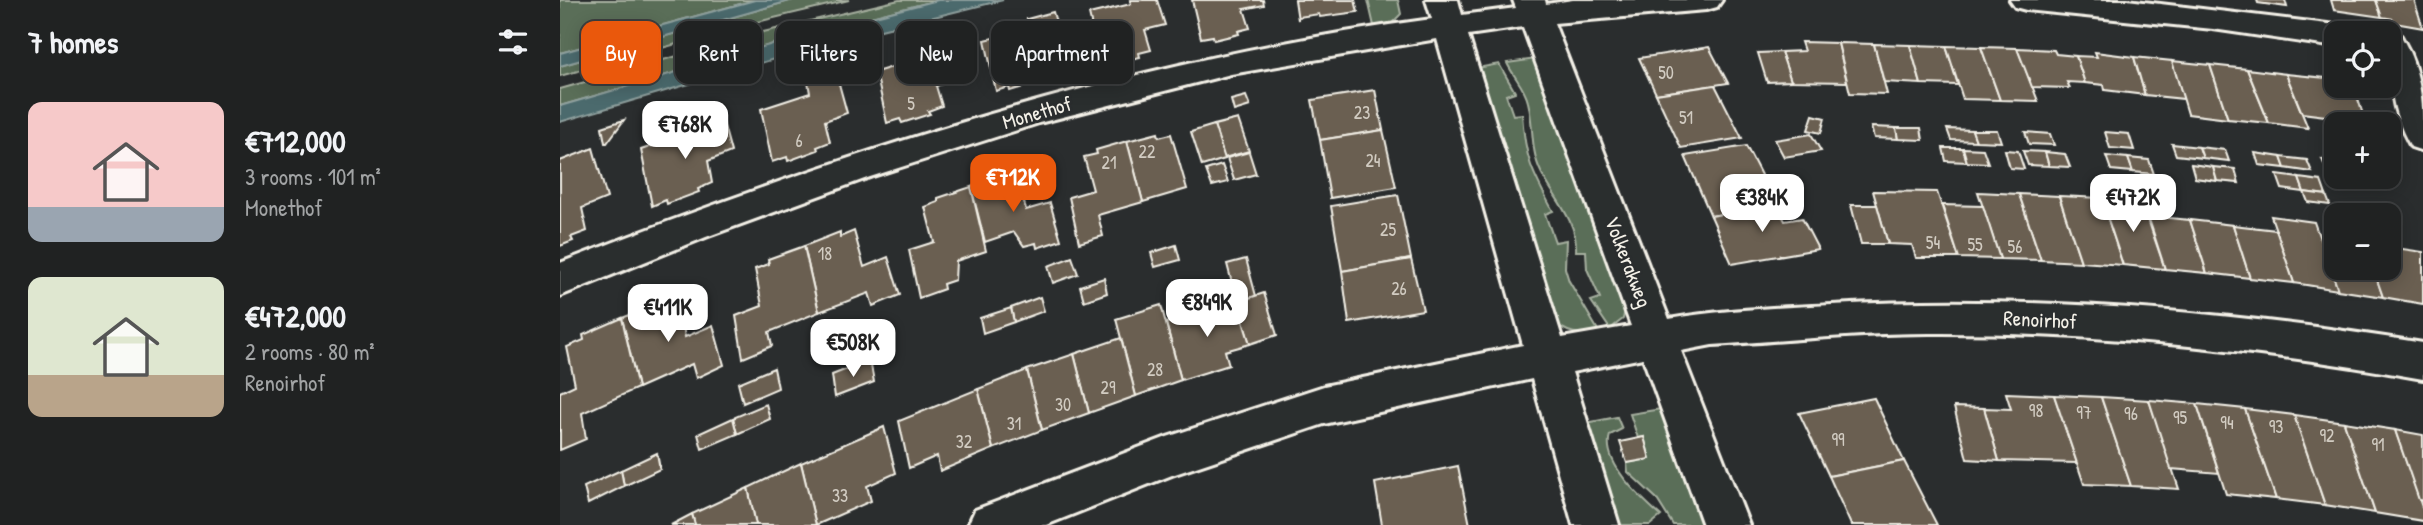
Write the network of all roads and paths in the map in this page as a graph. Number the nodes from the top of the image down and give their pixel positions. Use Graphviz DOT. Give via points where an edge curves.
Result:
graph roads {
  1 [pos="1706,0"];
  2 [pos="2026,0"];
  3 [pos="1532,8"];
  4 [pos="1446,13"];
  5 [pos="2324,34"];
  6 [pos="2401,46"];
  7 [pos="2423,50"];
  8 [pos="2401,77"];
  9 [pos="2423,138"];
  10 [pos="560,280"];
  11 [pos="1656,338"];
  12 [pos="1547,358"];
  13 [pos="2423,361"];
  14 [pos="991,525"];
  15 [pos="1596,525"];
  16 [pos="1726,525"];
  1 -- 3 [label="street"];
  2 -- 5 [label="street"];
  3 -- 4 [label="street, Monethof"];
  3 -- 11 [label="street, Volkerakweg"];
  4 -- 10 [label="street, Monethof" via="1034,112 857,168"];
  4 -- 12 [label="street"];
  6 -- 7 [label="street"];
  8 -- 9 [label="street"];
  11 -- 12 [label="street, Renoirhof"];
  11 -- 13 [label="street, Renoirhof" via="1712,328 1828,320 2022,318 2190,329"];
  11 -- 16 [label="street, Volkerakweg"];
  12 -- 14 [label="street" via="1324,405 1167,457"];
  12 -- 15 [label="street"];
}
